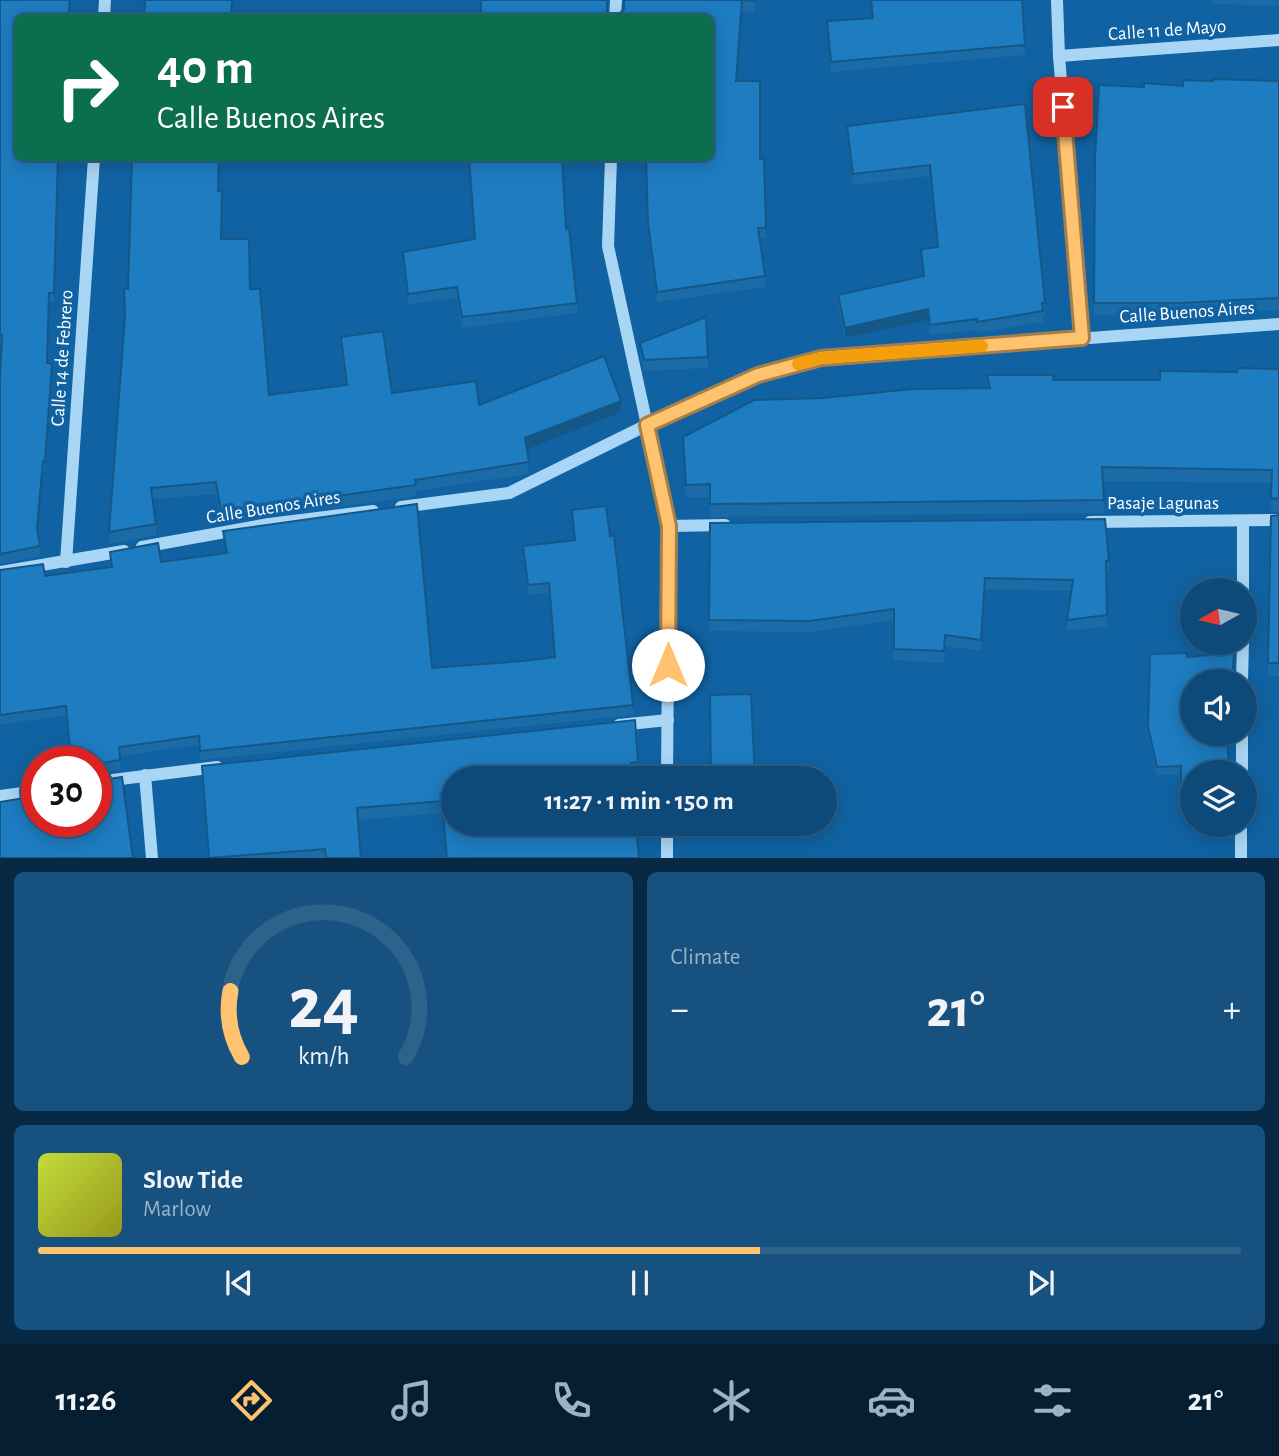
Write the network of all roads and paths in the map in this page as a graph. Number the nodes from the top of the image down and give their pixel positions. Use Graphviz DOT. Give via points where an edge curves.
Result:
graph roads {
  1 [pos="1057,0"];
  2 [pos="1279,40"];
  3 [pos="1059,56"];
  4 [pos="94,161"];
  5 [pos="611,161"];
  6 [pos="1279,324"];
  7 [pos="1082,338"];
  8 [pos="647,425"];
  9 [pos="1279,520"];
  10 [pos="1244,521"];
  11 [pos="1079,522"];
  12 [pos="738,525"];
  13 [pos="669,526"];
  14 [pos="66,562"];
  15 [pos="0,572"];
  16 [pos="1243,578"];
  17 [pos="668,720"];
  18 [pos="613,726"];
  19 [pos="227,766"];
  20 [pos="667,766"];
  21 [pos="145,775"];
  22 [pos="112,780"];
  23 [pos="21,793"];
  24 [pos="0,796"];
  25 [pos="667,836"];
  26 [pos="1241,837"];
  27 [pos="152,858"];
  28 [pos="667,858"];
  29 [pos="1241,858"];
  1 -- 3 [label="street"];
  2 -- 3 [label="street, Calle 11 de Mayo"];
  3 -- 7 [label="street"];
  4 -- 14 [label="street, Calle 14 de Febrero"];
  5 -- 8 [label="street" via="608,246"];
  6 -- 7 [label="street, Calle Buenos Aires"];
  7 -- 8 [label="street, Calle Buenos Aires" via="821,358 758,375"];
  8 -- 13 [label="street"];
  8 -- 14 [label="street, Calle Buenos Aires" via="509,494 269,524"];
  9 -- 10 [label="street, Pasaje Lagunas"];
  10 -- 11 [label="street, Pasaje Lagunas"];
  10 -- 16 [label="street"];
  12 -- 13 [label="street"];
  13 -- 17 [label="street"];
  14 -- 15 [label="street, Calle Buenos Aires"];
  17 -- 18 [label="street"];
  17 -- 20 [label="street"];
  19 -- 21 [label="street"];
  21 -- 22 [label="street"];
  21 -- 27 [label="street"];
  23 -- 24 [label="street"];
  25 -- 28 [label="street"];
  26 -- 29 [label="street"];
}
